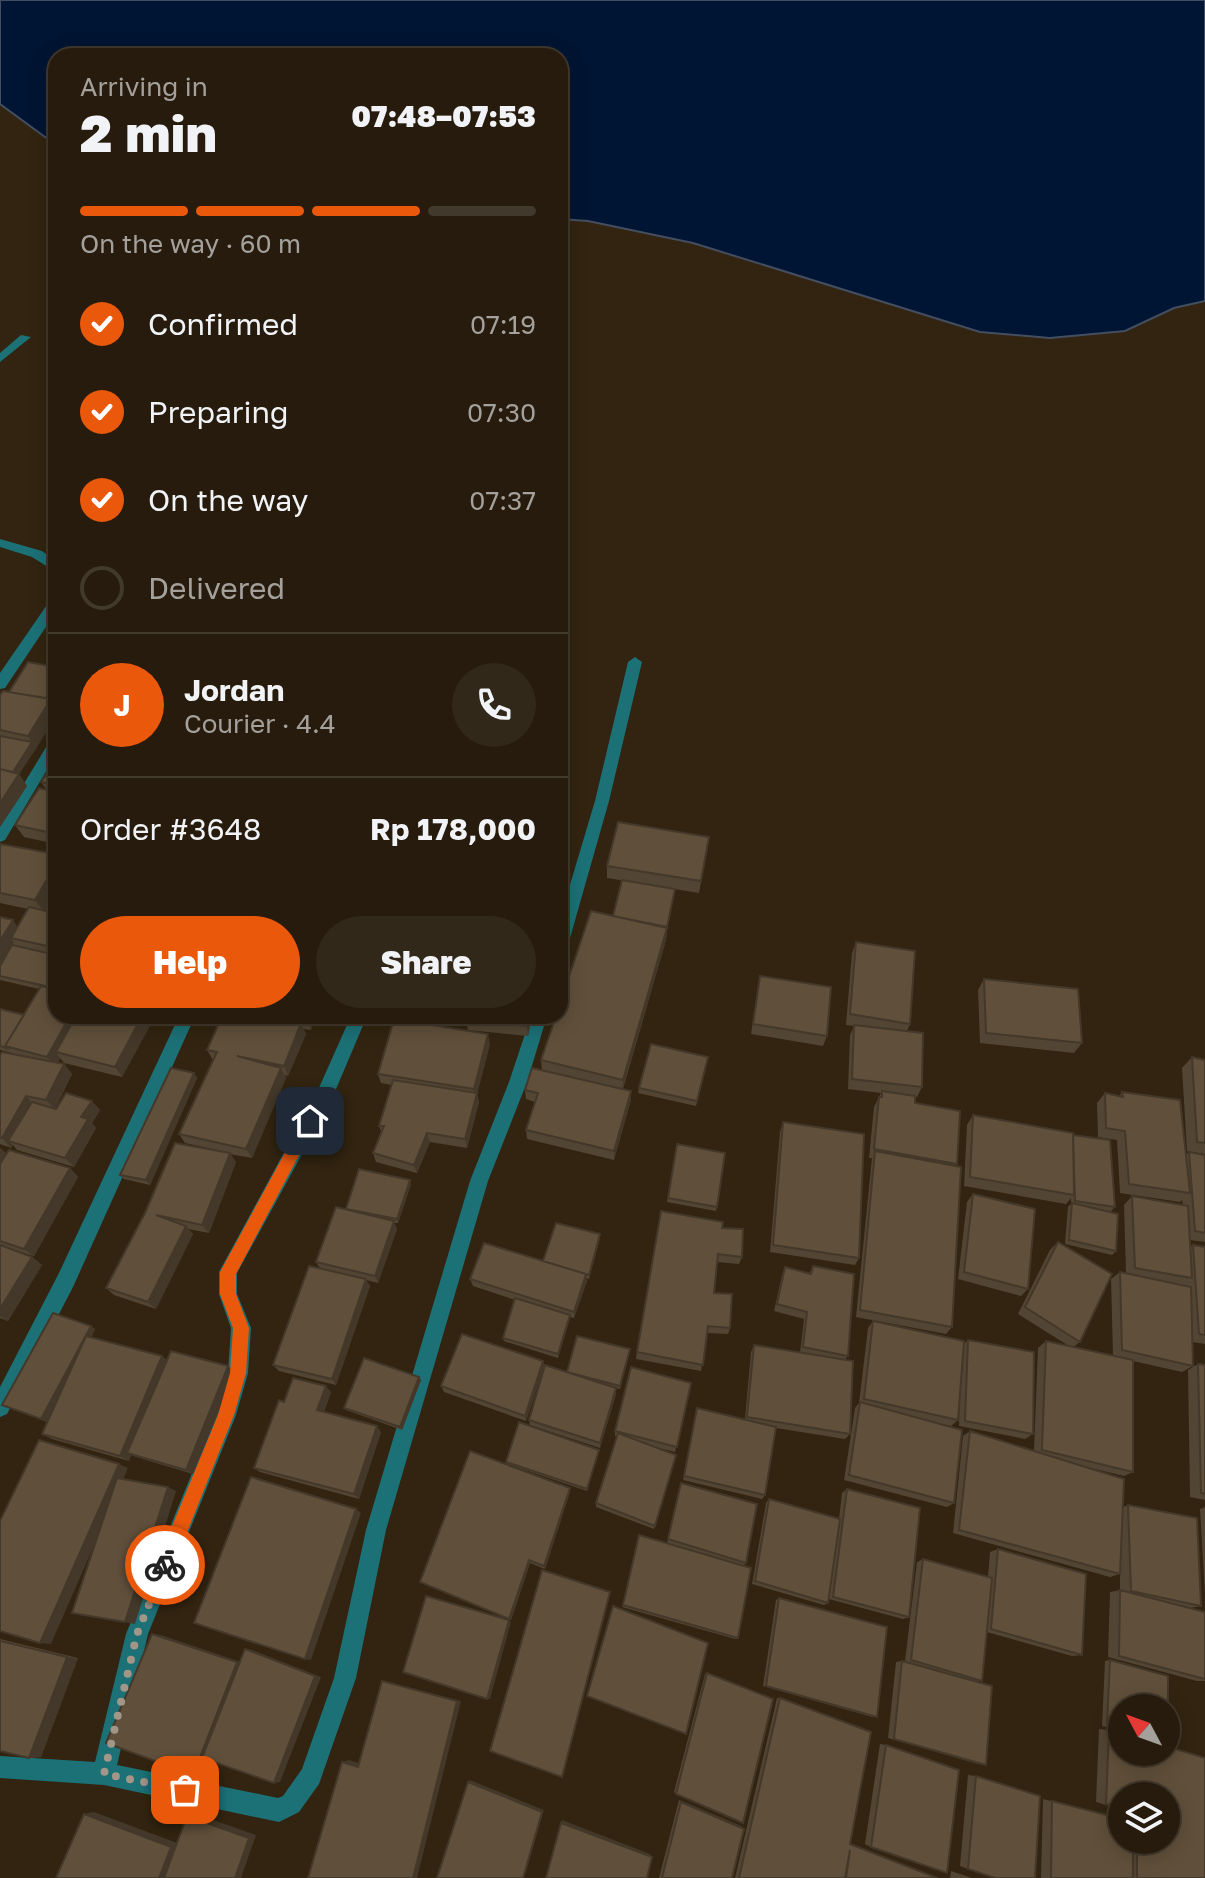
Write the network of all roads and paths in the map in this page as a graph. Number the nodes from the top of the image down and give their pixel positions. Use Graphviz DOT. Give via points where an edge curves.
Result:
graph roads {
  1 [pos="25,337"];
  2 [pos="0,359"];
  3 [pos="0,543"];
  4 [pos="48,562"];
  5 [pos="48,614"];
  6 [pos="635,662"];
  7 [pos="0,684"];
  8 [pos="48,756"];
  9 [pos="0,836"];
  10 [pos="568,918"];
  11 [pos="183,1024"];
  12 [pos="356,1024"];
  13 [pos="536,1024"];
  14 [pos="0,1407"];
  15 [pos="0,1767"];
  16 [pos="104,1774"];
  1 -- 2 [label="street"];
  3 -- 4 [label="street"];
  5 -- 7 [label="street"];
  6 -- 10 [label="street"];
  8 -- 9 [label="street"];
  11 -- 14 [label="street" via="66,1280"];
  12 -- 16 [label="street" via="325,1095 228,1272 228,1294 241,1328 238,1373 137,1634"];
  13 -- 16 [label="street" via="479,1181 376,1530 345,1678 311,1776 291,1804 279,1810"];
  15 -- 16 [label="street"];
}
